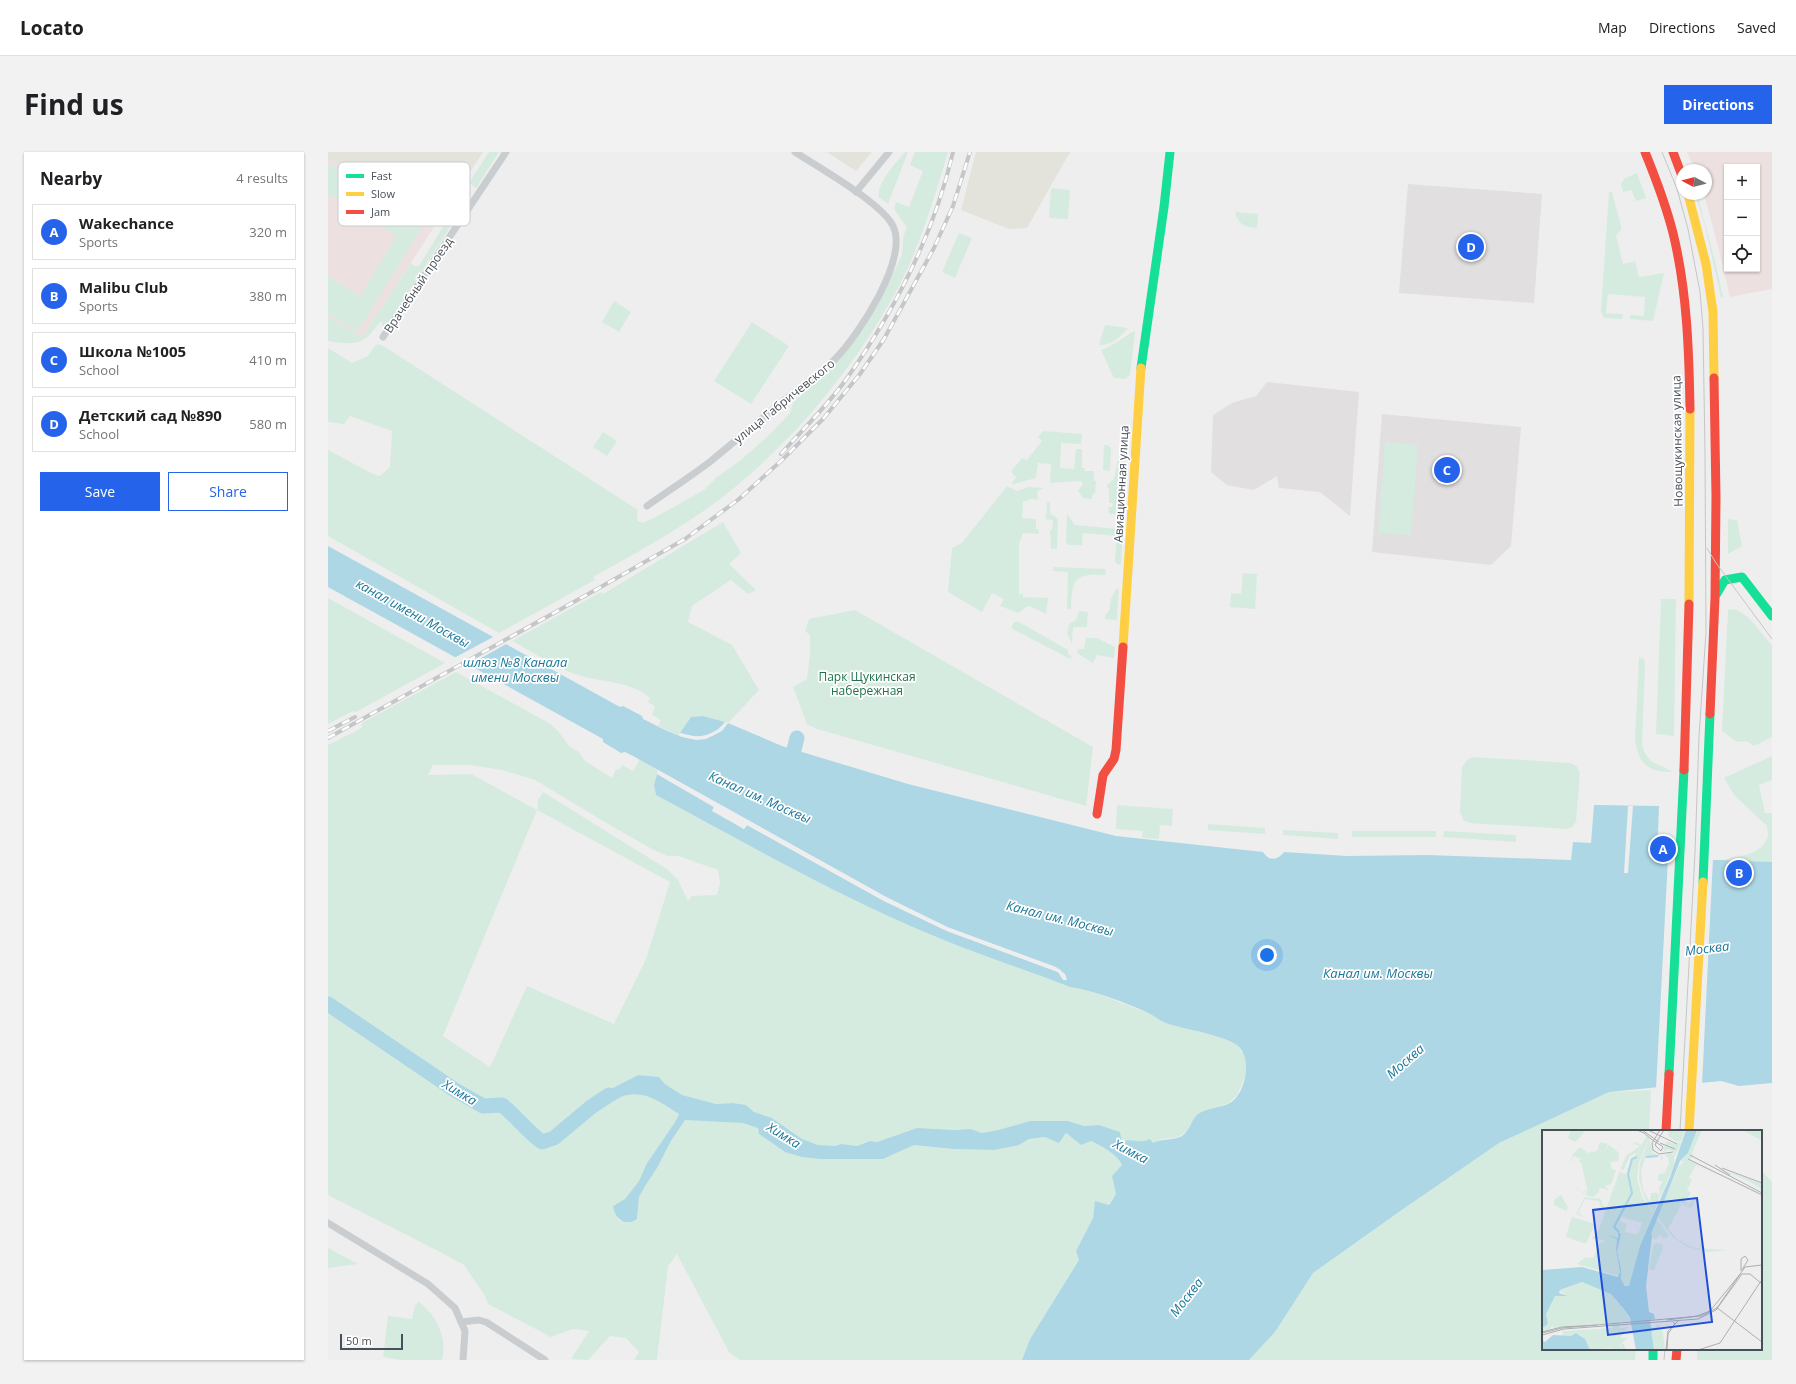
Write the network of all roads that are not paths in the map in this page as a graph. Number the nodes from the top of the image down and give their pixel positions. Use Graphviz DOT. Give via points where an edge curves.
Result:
graph roads {
  1 [pos="506,152"];
  2 [pos="795,152"];
  3 [pos="889,152"];
  4 [pos="1170,152"];
  5 [pos="1645,152"];
  6 [pos="1673,152"];
  7 [pos="1678,164"];
  8 [pos="856,192"];
  9 [pos="1690,200"];
  10 [pos="470,206"];
  11 [pos="457,226"];
  12 [pos="383,337"];
  13 [pos="647,506"];
  14 [pos="1715,598"];
  15 [pos="1772,616"];
  16 [pos="1097,814"];
  17 [pos="1666,1130"];
  18 [pos="1689,1130"];
  19 [pos="328,1223"];
  20 [pos="461,1322"];
  21 [pos="1654,1350"];
  22 [pos="1677,1350"];
  23 [pos="463,1360"];
  24 [pos="545,1360"];
  25 [pos="1653,1360"];
  26 [pos="1676,1360"];
  1 -- 10 [label="street, Врачебный проезд"];
  2 -- 8 [label="street, улица Габричевского"];
  3 -- 8 [label="street"];
  4 -- 16 [label="main road, Авиационная улица" via="1139,385 1116,750 1113,762 1103,777"];
  5 -- 17 [label="main road, Новощукинская улица" via="1673,232 1682,279 1686,321 1690,525 1689,631"];
  6 -- 7 [label="main road"];
  8 -- 13 [label="street, улица Габричевского" via="885,215 893,225 897,239 892,266 872,307 835,359 710,461"];
  9 -- 14 [label="main road" via="1706,264 1712,312 1716,453"];
  11 -- 12 [label="street, Врачебный проезд"];
  14 -- 15 [label="main road" via="1725,580 1742,577"];
  14 -- 18 [label="main road" via="1699,972"];
  19 -- 20 [label="street" via="428,1284 455,1308"];
  20 -- 23 [label="street" via="465,1331"];
  20 -- 24 [label="street" via="486,1322"];
  21 -- 25 [label="main road"];
  22 -- 26 [label="main road"];
}
